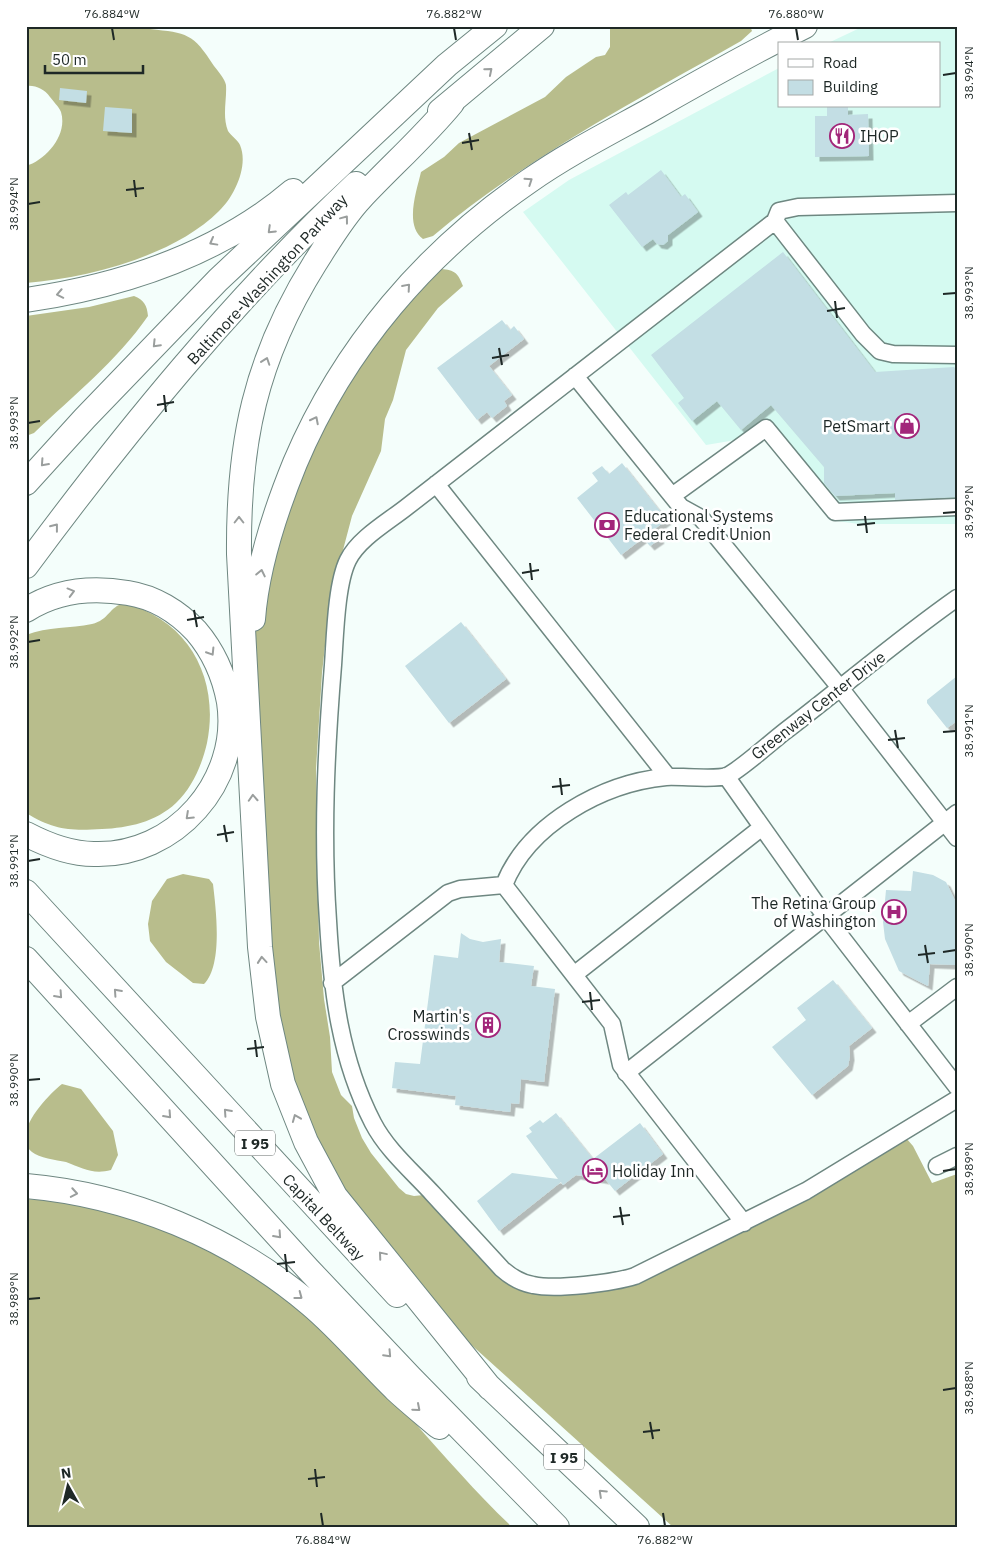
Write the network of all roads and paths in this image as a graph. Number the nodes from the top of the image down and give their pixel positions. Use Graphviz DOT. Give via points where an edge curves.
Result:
graph roads {
  1 [pos="495,26"];
  2 [pos="542,26"];
  3 [pos="805,26"];
  4 [pos="447,65"];
  5 [pos="452,102"];
  6 [pos="957,202"];
  7 [pos="775,221"];
  8 [pos="26,300"];
  9 [pos="957,354"];
  10 [pos="575,376"];
  11 [pos="26,483"];
  12 [pos="436,484"];
  13 [pos="672,496"];
  14 [pos="957,507"];
  15 [pos="26,566"];
  16 [pos="957,598"];
  17 [pos="26,610"];
  18 [pos="840,689"];
  19 [pos="248,691"];
  20 [pos="726,776"];
  21 [pos="668,777"];
  22 [pos="951,818"];
  23 [pos="761,828"];
  24 [pos="26,834"];
  25 [pos="957,838"];
  26 [pos="504,885"];
  27 [pos="26,892"];
  28 [pos="825,916"];
  29 [pos="26,959"];
  30 [pos="575,974"];
  31 [pos="332,983"];
  32 [pos="957,987"];
  33 [pos="908,1024"];
  34 [pos="626,1073"];
  35 [pos="957,1086"];
  36 [pos="957,1099"];
  37 [pos="957,1156"];
  38 [pos="936,1166"];
  39 [pos="26,1186"];
  40 [pos="744,1223"];
  41 [pos="490,1388"];
  42 [pos="553,1527"];
  43 [pos="557,1527"];
  44 [pos="638,1527"];
  1 -- 4 [label="highway, Baltimore-Washington Parkway"];
  5 -- 2 [label="highway, Baltimore-Washington Parkway, one-way"];
  19 -- 3 [label="highway, one-way" via="255,603 264,559 288,480 326,400 380,318 448,243 530,180 752,52"];
  4 -- 8 [label="highway, one-way" via="372,122 291,194 252,221 207,246 131,277"];
  4 -- 11 [label="highway, Baltimore-Washington Parkway, one-way" via="218,280"];
  15 -- 5 [label="highway, Baltimore-Washington Parkway, one-way" via="119,446 239,303 350,190 421,124"];
  19 -- 5 [label="highway, one-way" via="239,499 251,409 268,356 303,282 332,237 360,199 429,131"];
  6 -- 7 [label="street" via="798,207 779,211"];
  7 -- 9 [label="street" via="863,334 880,351"];
  7 -- 10 [label="street"];
  10 -- 12 [label="street"];
  10 -- 13 [label="street"];
  12 -- 21 [label="street"];
  12 -- 31 [label="street" via="363,542 350,556 344,574 334,652 324,792"];
  13 -- 14 [label="street" via="766,428 835,512"];
  13 -- 18 [label="street" via="681,507 701,518"];
  16 -- 18 [label="street, Greenway Center Drive"];
  17 -- 24 [label="highway, one-way" via="80,590 136,594 162,605 192,627 220,667 227,691 230,730 224,764 210,792 190,817 164,837 127,850 96,855 64,850"];
  18 -- 20 [label="street, Greenway Center Drive"];
  18 -- 22 [label="street"];
  41 -- 19 [label="highway, one-way" via="335,1196 306,1142 283,1084 268,1017 263,975"];
  20 -- 21 [label="street"];
  20 -- 23 [label="street"];
  21 -- 26 [label="street" via="614,789 591,799 546,830 521,856"];
  22 -- 25 [label="street"];
  22 -- 28 [label="street"];
  23 -- 28 [label="street"];
  23 -- 30 [label="street"];
  26 -- 30 [label="street"];
  26 -- 31 [label="street" via="448,893"];
  41 -- 27 [label="highway, Capital Beltway / I 95, one-way" via="342,1237"];
  28 -- 33 [label="street"];
  28 -- 34 [label="street"];
  29 -- 43 [label="highway, I 95, one-way" via="308,1269"];
  30 -- 34 [label="street" via="612,1024 620,1065"];
  31 -- 40 [label="street" via="341,1038 373,1123 386,1144 510,1276 525,1283 545,1286 626,1279"];
  32 -- 33 [label="street"];
  33 -- 35 [label="street"];
  34 -- 40 [label="street"];
  36 -- 40 [label="street" via="806,1191"];
  37 -- 38 [label="street"];
  39 -- 42 [label="highway, one-way" via="113,1201 157,1215 249,1260 310,1304 396,1390"];
  44 -- 41 [label="highway, Capital Beltway / I 95, one-way"];
}
